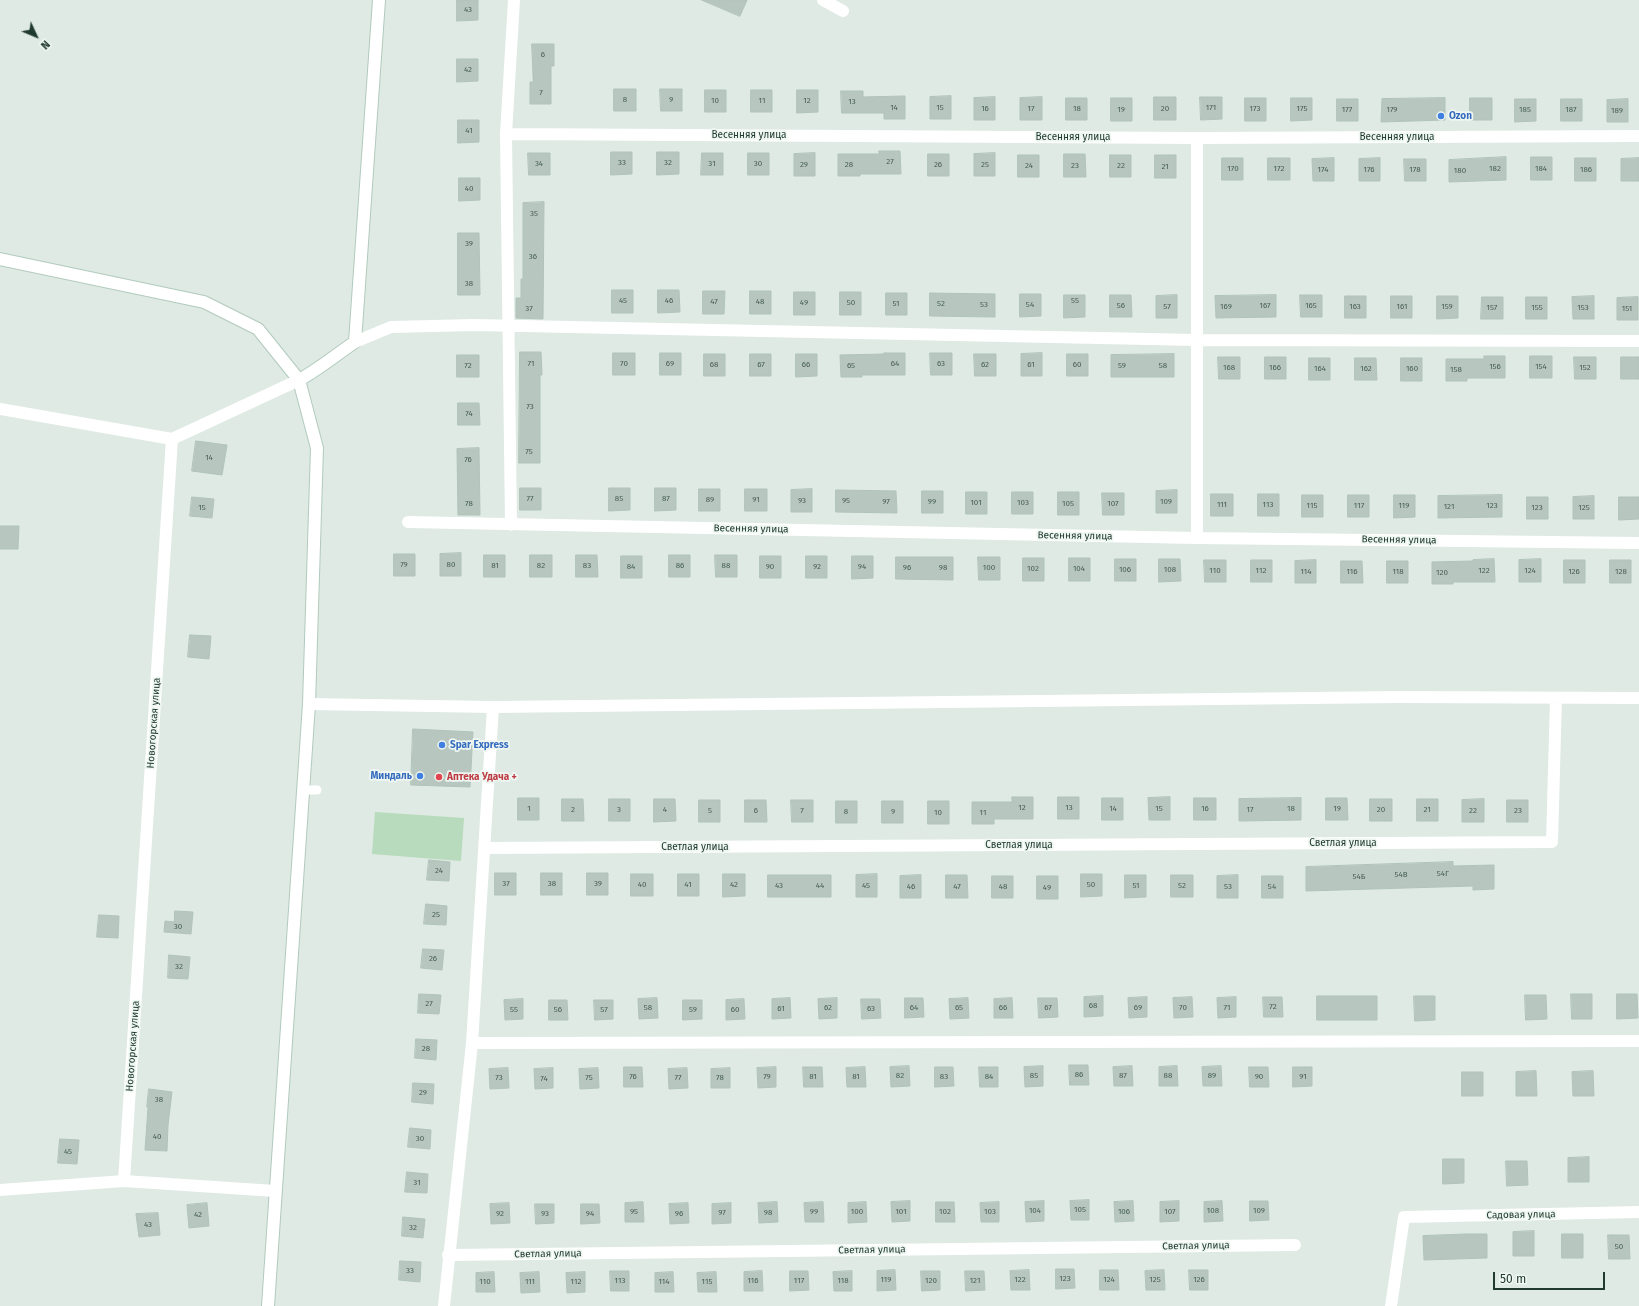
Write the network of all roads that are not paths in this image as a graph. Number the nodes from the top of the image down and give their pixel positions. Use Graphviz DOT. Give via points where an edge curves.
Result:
graph roads {
  1 [pos="379,0"];
  2 [pos="514,0"];
  3 [pos="823,0"];
  4 [pos="843,11"];
  5 [pos="506,134"];
  6 [pos="1639,136"];
  7 [pos="1197,138"];
  8 [pos="0,259"];
  9 [pos="509,326"];
  10 [pos="1196,340"];
  11 [pos="1639,341"];
  12 [pos="356,342"];
  13 [pos="299,380"];
  14 [pos="0,409"];
  15 [pos="172,439"];
  16 [pos="408,522"];
  17 [pos="510,525"];
  18 [pos="1197,538"];
  19 [pos="1639,543"];
  20 [pos="1556,698"];
  21 [pos="1639,698"];
  22 [pos="309,704"];
  23 [pos="493,707"];
  24 [pos="303,790"];
  25 [pos="317,790"];
  26 [pos="485,848"];
  27 [pos="1639,1041"];
  28 [pos="472,1043"];
  29 [pos="124,1182"];
  30 [pos="0,1190"];
  31 [pos="276,1191"];
  32 [pos="1639,1212"];
  33 [pos="1295,1245"];
  34 [pos="448,1255"];
  35 [pos="268,1306"];
  36 [pos="444,1306"];
  37 [pos="1391,1306"];
  1 -- 12 [label="street"];
  2 -- 5 [label="street"];
  3 -- 4 [label="street"];
  5 -- 7 [label="street, Весенняя улица"];
  5 -- 9 [label="street"];
  6 -- 7 [label="street, Весенняя улица"];
  7 -- 10 [label="street"];
  8 -- 13 [label="street" via="204,302 258,329"];
  9 -- 10 [label="street"];
  9 -- 12 [label="street" via="391,327"];
  9 -- 17 [label="street"];
  10 -- 11 [label="street"];
  10 -- 18 [label="street"];
  12 -- 13 [label="street"];
  13 -- 15 [label="street"];
  13 -- 22 [label="street" via="317,448"];
  14 -- 15 [label="street"];
  15 -- 29 [label="street, Новогорская улица"];
  16 -- 17 [label="street, Весенняя улица"];
  17 -- 18 [label="street, Весенняя улица"];
  18 -- 19 [label="street, Весенняя улица"];
  20 -- 21 [label="street"];
  20 -- 23 [label="street" via="1392,697"];
  20 -- 26 [label="street, Светлая улица" via="1552,842"];
  22 -- 23 [label="street"];
  22 -- 24 [label="street"];
  23 -- 26 [label="street"];
  24 -- 25 [label="lane"];
  24 -- 31 [label="street"];
  26 -- 28 [label="street"];
  27 -- 28 [label="street"];
  28 -- 34 [label="street"];
  29 -- 30 [label="street"];
  29 -- 31 [label="street"];
  31 -- 35 [label="street"];
  32 -- 37 [label="street, Садовая улица" via="1404,1217"];
  33 -- 34 [label="street, Светлая улица"];
  34 -- 36 [label="street"];
}
